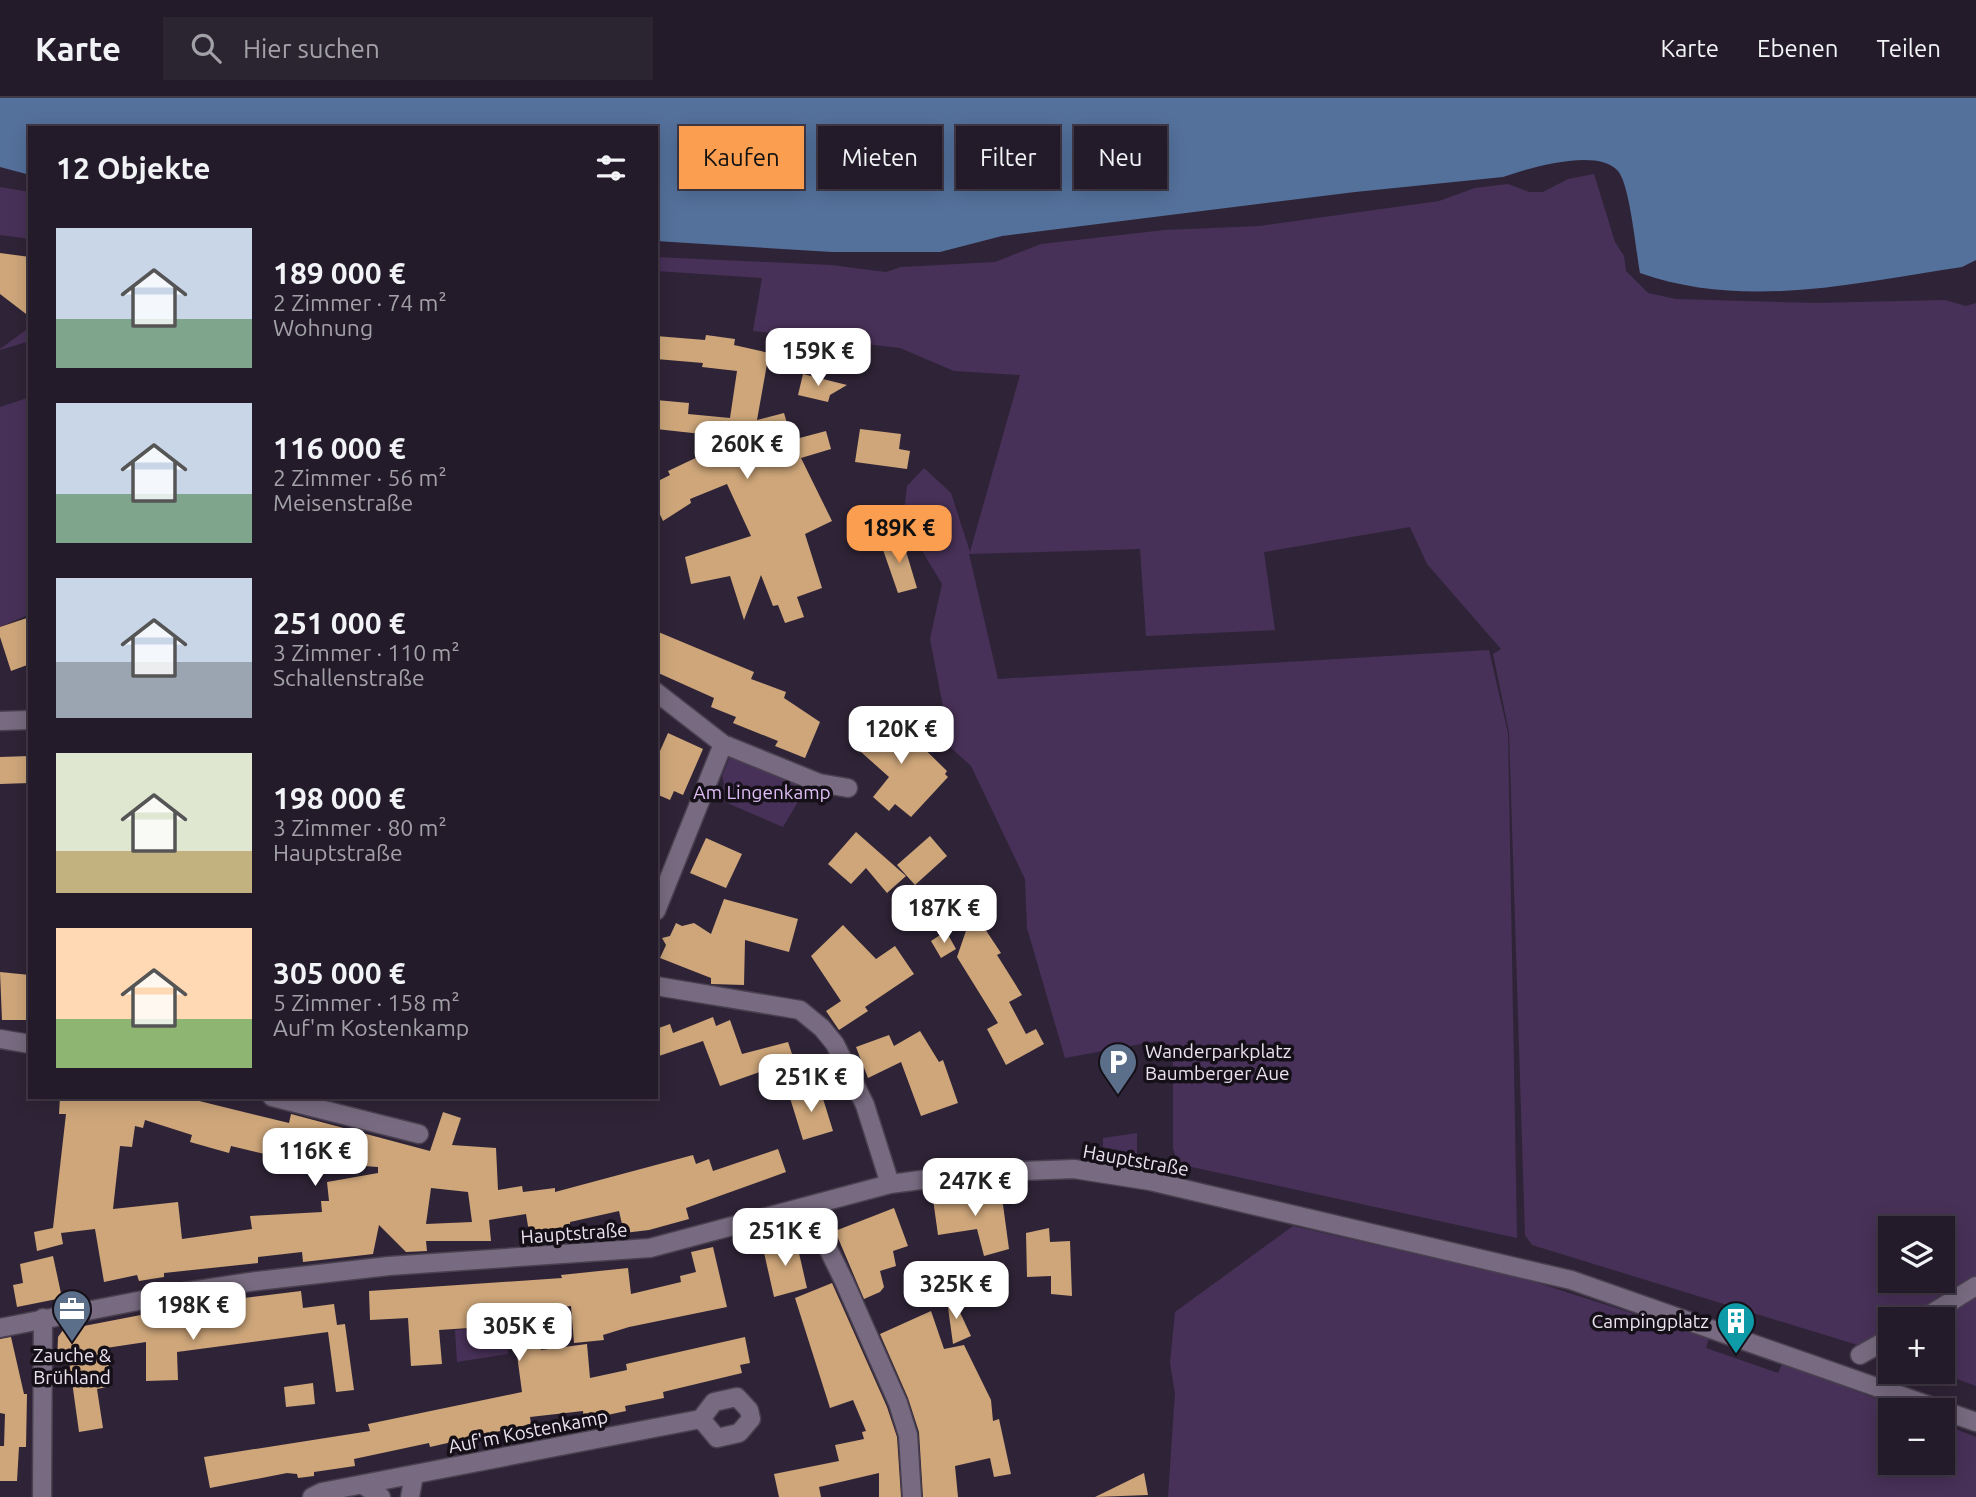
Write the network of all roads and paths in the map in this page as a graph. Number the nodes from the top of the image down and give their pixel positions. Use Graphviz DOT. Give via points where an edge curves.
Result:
graph roads {
  1 [pos="658,694"];
  2 [pos="28,720"];
  3 [pos="0,721"];
  4 [pos="723,744"];
  5 [pos="848,788"];
  6 [pos="658,906"];
  7 [pos="658,986"];
  8 [pos="0,1039"];
  9 [pos="28,1044"];
  10 [pos="280,1099"];
  11 [pos="419,1134"];
  12 [pos="890,1184"];
  13 [pos="807,1206"];
  14 [pos="1976,1286"];
  15 [pos="1943,1307"];
  16 [pos="43,1318"];
  17 [pos="0,1328"];
  18 [pos="1878,1345"];
  19 [pos="1860,1355"];
  20 [pos="701,1419"];
  21 [pos="1976,1422"];
  22 [pos="414,1475"];
  23 [pos="363,1485"];
  24 [pos="42,1497"];
  25 [pos="313,1497"];
  26 [pos="381,1497"];
  27 [pos="410,1497"];
  28 [pos="912,1497"];
  1 -- 4 [label="street"];
  2 -- 3 [label="street"];
  4 -- 5 [label="street" via="819,783"];
  4 -- 6 [label="street"];
  7 -- 12 [label="street" via="800,1010 822,1028 835,1044 865,1105"];
  8 -- 9 [label="street"];
  10 -- 11 [label="street"];
  12 -- 13 [label="street, Hauptstraße"];
  12 -- 21 [label="street, Hauptstraße" via="1035,1168 1150,1181 1571,1280"];
  13 -- 16 [label="street, Hauptstraße" via="650,1248 388,1266 184,1292"];
  13 -- 28 [label="street" via="898,1404 908,1435"];
  14 -- 15 [label="street"];
  16 -- 17 [label="street, Hauptstraße"];
  16 -- 24 [label="street"];
  18 -- 19 [label="street"];
  20 -- 22 [label="street, Auf'm Kostenkamp"];
  22 -- 23 [label="street, Auf'm Kostenkamp"];
  22 -- 27 [label="street"];
  23 -- 25 [label="street, Auf'm Kostenkamp"];
  23 -- 26 [label="street"];
}
